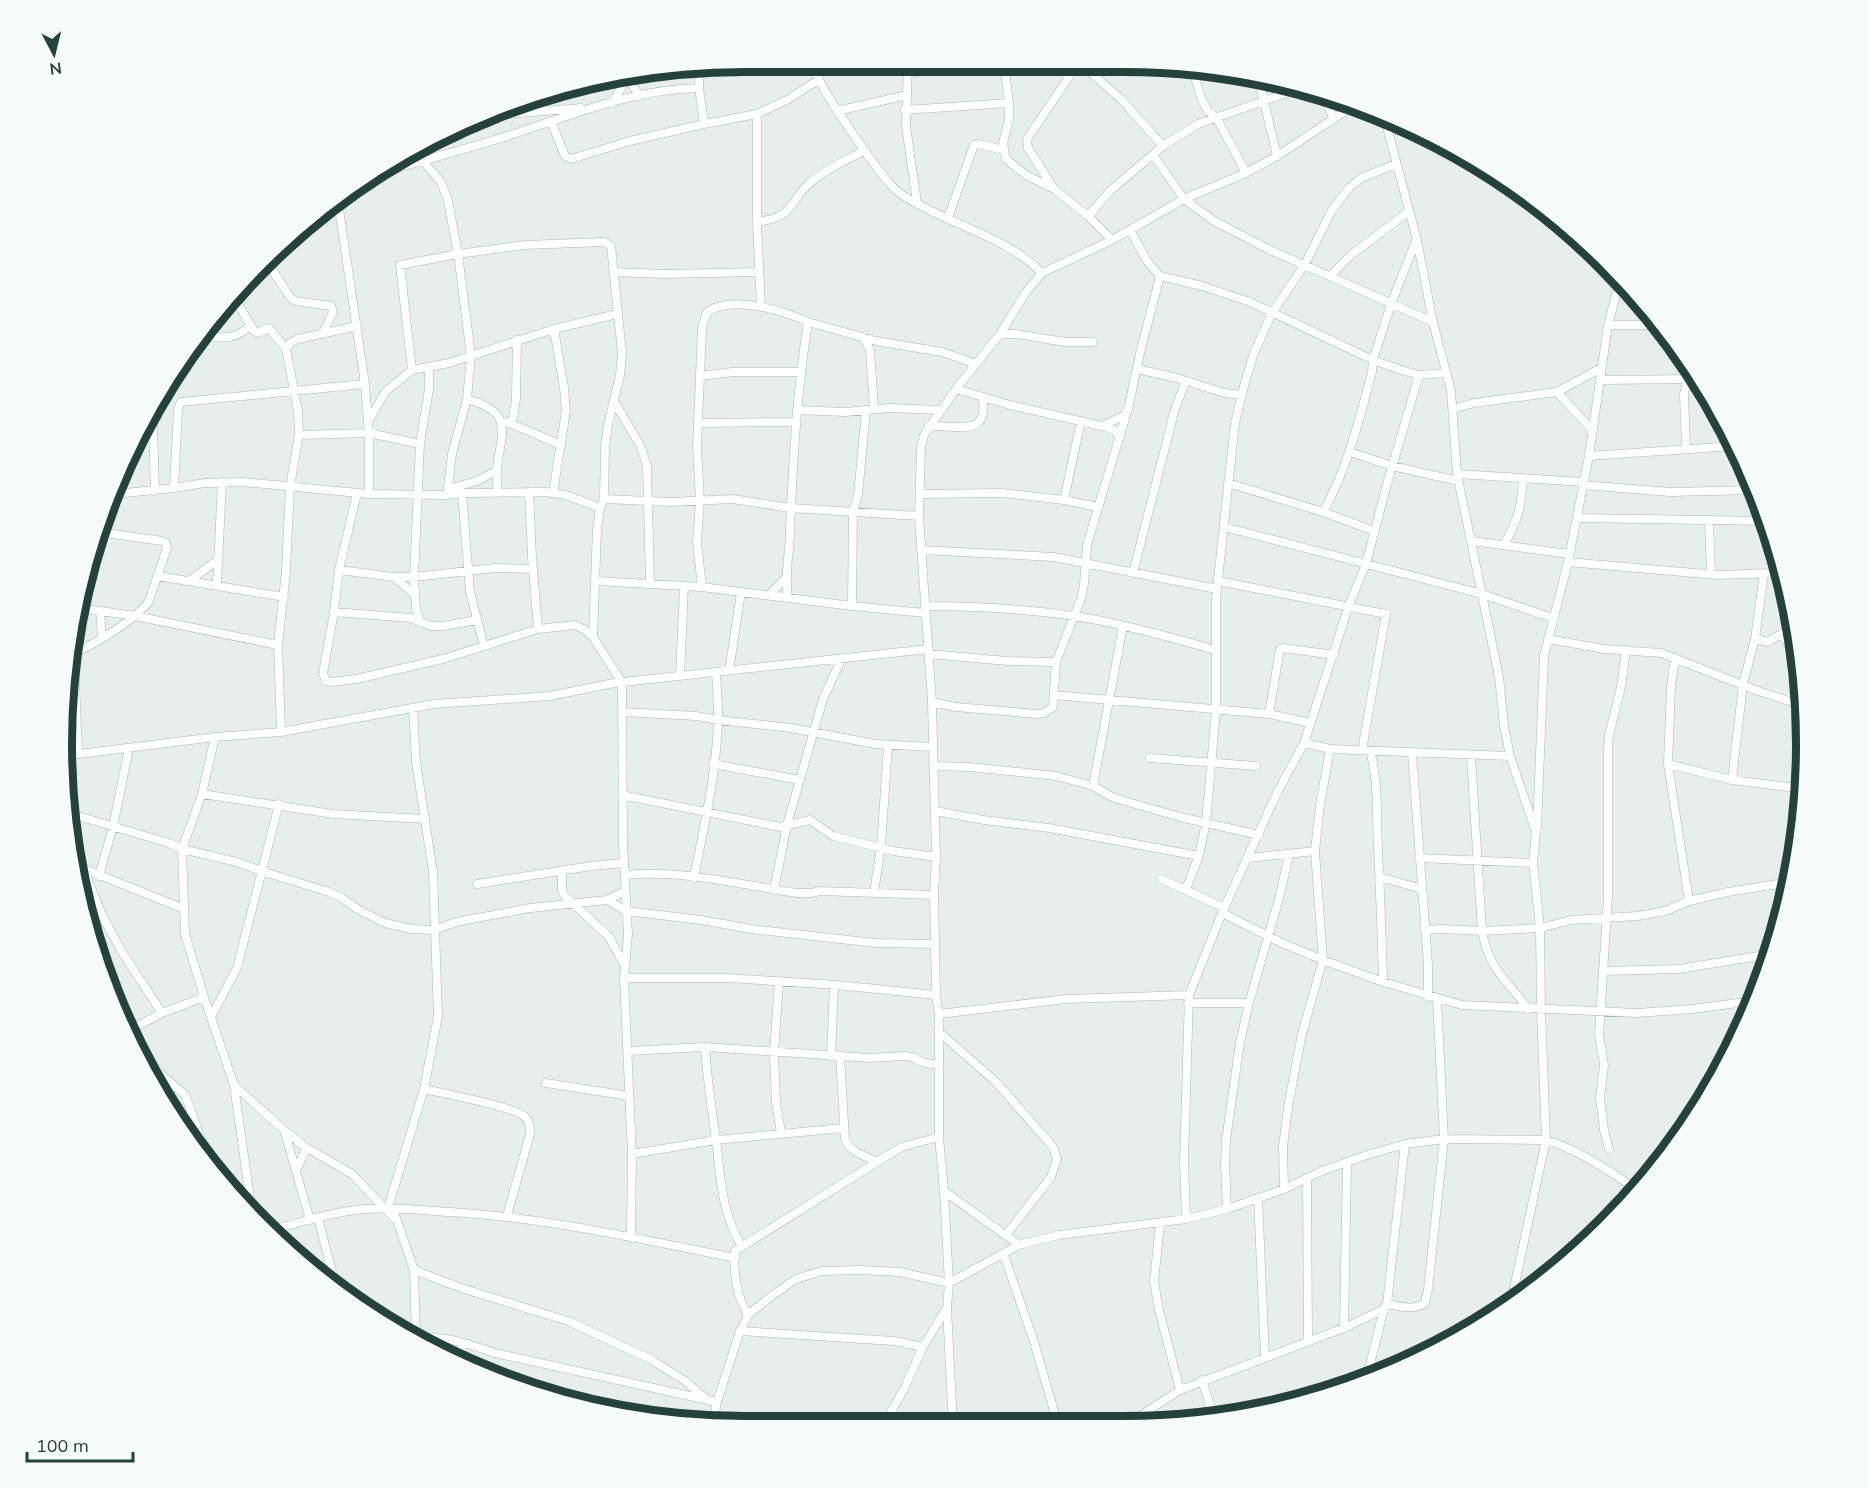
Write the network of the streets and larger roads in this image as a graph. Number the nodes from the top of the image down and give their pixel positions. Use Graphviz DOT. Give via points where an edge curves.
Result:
graph roads {
  1 [pos="815,72"];
  2 [pos="914,72"];
  3 [pos="1005,72"];
  4 [pos="1072,72"];
  5 [pos="1092,72"];
  6 [pos="699,73"];
  7 [pos="908,73"];
  8 [pos="1195,76"];
  9 [pos="818,80"];
  10 [pos="629,82"];
  11 [pos="623,83"];
  12 [pos="1260,86"];
  13 [pos="699,88"];
  14 [pos="1288,93"];
  15 [pos="907,95"];
  16 [pos="640,96"];
  17 [pos="1264,102"];
  18 [pos="543,103"];
  19 [pos="612,103"];
  20 [pos="1009,103"];
  21 [pos="1327,104"];
  22 [pos="588,108"];
  23 [pos="543,110"];
  24 [pos="905,110"];
  25 [pos="1346,110"];
  26 [pos="837,111"];
  27 [pos="514,113"];
  28 [pos="757,114"];
  29 [pos="1216,117"];
  30 [pos="1334,118"];
  31 [pos="551,121"];
  32 [pos="704,124"];
  33 [pos="1386,125"];
  34 [pos="1163,146"];
  35 [pos="864,150"];
  36 [pos="1003,150"];
  37 [pos="1153,155"];
  38 [pos="1277,156"];
  39 [pos="422,160"];
  40 [pos="1395,164"];
  41 [pos="400,167"];
  42 [pos="1246,173"];
  43 [pos="1054,189"];
  44 [pos="1184,199"];
  45 [pos="917,204"];
  46 [pos="339,208"];
  47 [pos="1409,211"];
  48 [pos="1088,216"];
  49 [pos="948,218"];
  50 [pos="757,222"];
  51 [pos="1130,230"];
  52 [pos="1112,240"];
  53 [pos="1417,240"];
  54 [pos="458,254"];
  55 [pos="1305,264"];
  56 [pos="270,268"];
  57 [pos="615,272"];
  58 [pos="759,272"];
  59 [pos="1042,273"];
  60 [pos="1160,276"];
  61 [pos="1330,276"];
  62 [pos="1618,289"];
  63 [pos="237,303"];
  64 [pos="1391,304"];
  65 [pos="761,307"];
  66 [pos="1272,313"];
  67 [pos="617,314"];
  68 [pos="808,322"];
  69 [pos="1433,322"];
  70 [pos="1608,325"];
  71 [pos="1649,325"];
  72 [pos="250,326"];
  73 [pos="357,326"];
  74 [pos="554,329"];
  75 [pos="323,333"];
  76 [pos="1000,334"];
  77 [pos="210,336"];
  78 [pos="863,338"];
  79 [pos="517,340"];
  80 [pos="876,341"];
  81 [pos="1093,342"];
  82 [pos="286,349"];
  83 [pos="870,350"];
  84 [pos="471,356"];
  85 [pos="1373,360"];
  86 [pos="976,364"];
  87 [pos="429,368"];
  88 [pos="1601,368"];
  89 [pos="1137,369"];
  90 [pos="412,370"];
  91 [pos="800,372"];
  92 [pos="1446,373"];
  93 [pos="1419,375"];
  94 [pos="700,376"];
  95 [pos="1688,379"];
  96 [pos="1600,380"];
  97 [pos="1186,381"];
  98 [pos="365,384"];
  99 [pos="294,389"];
  100 [pos="956,389"];
  101 [pos="386,391"];
  102 [pos="1557,392"];
  103 [pos="366,394"];
  104 [pos="1242,395"];
  105 [pos="983,398"];
  106 [pos="467,399"];
  107 [pos="614,400"];
  108 [pos="1453,409"];
  109 [pos="797,410"];
  110 [pos="870,410"];
  111 [pos="940,410"];
  112 [pos="1125,415"];
  113 [pos="1081,421"];
  114 [pos="368,422"];
  115 [pos="502,422"];
  116 [pos="795,422"];
  117 [pos="513,423"];
  118 [pos="698,423"];
  119 [pos="929,425"];
  120 [pos="1102,426"];
  121 [pos="151,429"];
  122 [pos="1592,430"];
  123 [pos="369,434"];
  124 [pos="299,435"];
  125 [pos="1120,437"];
  126 [pos="420,444"];
  127 [pos="561,445"];
  128 [pos="1727,446"];
  129 [pos="1686,449"];
  130 [pos="1350,452"];
  131 [pos="1589,456"];
  132 [pos="1392,466"];
  133 [pos="496,471"];
  134 [pos="1458,477"];
  135 [pos="1523,478"];
  136 [pos="222,482"];
  137 [pos="1228,483"];
  138 [pos="1584,483"];
  139 [pos="290,486"];
  140 [pos="174,488"];
  141 [pos="154,490"];
  142 [pos="1746,490"];
  143 [pos="447,492"];
  144 [pos="498,492"];
  145 [pos="530,492"];
  146 [pos="121,493"];
  147 [pos="357,493"];
  148 [pos="462,493"];
  149 [pos="553,493"];
  150 [pos="369,494"];
  151 [pos="920,494"];
  152 [pos="419,495"];
  153 [pos="604,499"];
  154 [pos="700,500"];
  155 [pos="1064,500"];
  156 [pos="648,501"];
  157 [pos="1098,507"];
  158 [pos="600,508"];
  159 [pos="791,508"];
  160 [pos="853,511"];
  161 [pos="1323,512"];
  162 [pos="919,516"];
  163 [pos="1577,518"];
  164 [pos="1709,521"];
  165 [pos="1757,521"];
  166 [pos="1224,527"];
  167 [pos="1374,531"];
  168 [pos="106,533"];
  169 [pos="1472,541"];
  170 [pos="1504,545"];
  171 [pos="921,550"];
  172 [pos="1569,558"];
  173 [pos="219,559"];
  174 [pos="1085,563"];
  175 [pos="1366,564"];
  176 [pos="533,569"];
  177 [pos="339,570"];
  178 [pos="468,570"];
  179 [pos="218,571"];
  180 [pos="1133,573"];
  181 [pos="1764,573"];
  182 [pos="1774,573"];
  183 [pos="1712,574"];
  184 [pos="158,576"];
  185 [pos="394,577"];
  186 [pos="414,577"];
  187 [pos="785,579"];
  188 [pos="189,581"];
  189 [pos="596,581"];
  190 [pos="650,583"];
  191 [pos="206,584"];
  192 [pos="217,585"];
  193 [pos="1218,585"];
  194 [pos="684,586"];
  195 [pos="702,587"];
  196 [pos="741,592"];
  197 [pos="1482,594"];
  198 [pos="415,595"];
  199 [pos="769,596"];
  200 [pos="284,597"];
  201 [pos="788,598"];
  202 [pos="1349,605"];
  203 [pos="852,606"];
  204 [pos="86,609"];
  205 [pos="416,609"];
  206 [pos="925,610"];
  207 [pos="100,611"];
  208 [pos="334,612"];
  209 [pos="135,616"];
  210 [pos="1073,617"];
  211 [pos="411,618"];
  212 [pos="1553,618"];
  213 [pos="477,620"];
  214 [pos="421,623"];
  215 [pos="1123,626"];
  216 [pos="538,629"];
  217 [pos="1786,631"];
  218 [pos="1782,634"];
  219 [pos="102,637"];
  220 [pos="593,637"];
  221 [pos="1548,639"];
  222 [pos="1755,639"];
  223 [pos="1788,644"];
  224 [pos="278,645"];
  225 [pos="484,646"];
  226 [pos="1215,650"];
  227 [pos="1626,650"];
  228 [pos="79,652"];
  229 [pos="929,652"];
  230 [pos="1334,656"];
  231 [pos="842,658"];
  232 [pos="1675,658"];
  233 [pos="1056,662"];
  234 [pos="729,671"];
  235 [pos="716,672"];
  236 [pos="680,676"];
  237 [pos="75,682"];
  238 [pos="622,683"];
  239 [pos="1743,684"];
  240 [pos="1054,695"];
  241 [pos="1110,700"];
  242 [pos="932,702"];
  243 [pos="1795,703"];
  244 [pos="413,708"];
  245 [pos="1216,710"];
  246 [pos="623,712"];
  247 [pos="1269,714"];
  248 [pos="718,720"];
  249 [pos="1310,723"];
  250 [pos="281,732"];
  251 [pos="814,732"];
  252 [pos="215,737"];
  253 [pos="1304,743"];
  254 [pos="888,745"];
  255 [pos="933,747"];
  256 [pos="129,748"];
  257 [pos="1330,749"];
  258 [pos="1366,750"];
  259 [pos="78,753"];
  260 [pos="1412,753"];
  261 [pos="72,754"];
  262 [pos="1471,756"];
  263 [pos="1510,756"];
  264 [pos="1150,758"];
  265 [pos="713,764"];
  266 [pos="1210,764"];
  267 [pos="1668,764"];
  268 [pos="933,766"];
  269 [pos="1256,766"];
  270 [pos="800,780"];
  271 [pos="1732,780"];
  272 [pos="1093,786"];
  273 [pos="1795,788"];
  274 [pos="202,794"];
  275 [pos="622,795"];
  276 [pos="279,804"];
  277 [pos="706,811"];
  278 [pos="935,811"];
  279 [pos="76,816"];
  280 [pos="425,819"];
  281 [pos="1206,822"];
  282 [pos="788,825"];
  283 [pos="112,827"];
  284 [pos="1536,832"];
  285 [pos="1258,835"];
  286 [pos="881,847"];
  287 [pos="182,849"];
  288 [pos="1315,851"];
  289 [pos="1289,855"];
  290 [pos="1199,856"];
  291 [pos="936,857"];
  292 [pos="1248,858"];
  293 [pos="1419,858"];
  294 [pos="1478,860"];
  295 [pos="624,863"];
  296 [pos="1533,863"];
  297 [pos="84,869"];
  298 [pos="562,871"];
  299 [pos="261,872"];
  300 [pos="625,875"];
  301 [pos="99,876"];
  302 [pos="1380,877"];
  303 [pos="694,878"];
  304 [pos="1161,879"];
  305 [pos="86,881"];
  306 [pos="1781,883"];
  307 [pos="477,884"];
  308 [pos="1186,889"];
  309 [pos="774,890"];
  310 [pos="1422,890"];
  311 [pos="626,891"];
  312 [pos="874,892"];
  313 [pos="934,895"];
  314 [pos="607,900"];
  315 [pos="1689,901"];
  316 [pos="573,903"];
  317 [pos="184,909"];
  318 [pos="1223,910"];
  319 [pos="627,912"];
  320 [pos="1607,918"];
  321 [pos="1540,928"];
  322 [pos="434,930"];
  323 [pos="1425,930"];
  324 [pos="1482,931"];
  325 [pos="1269,936"];
  326 [pos="935,944"];
  327 [pos="1761,956"];
  328 [pos="1323,960"];
  329 [pos="625,966"];
  330 [pos="1603,971"];
  331 [pos="624,978"];
  332 [pos="779,981"];
  333 [pos="1383,982"];
  334 [pos="834,985"];
  335 [pos="936,994"];
  336 [pos="204,997"];
  337 [pos="1433,998"];
  338 [pos="1189,999"];
  339 [pos="1745,1002"];
  340 [pos="1249,1003"];
  341 [pos="1528,1009"];
  342 [pos="1541,1009"];
  343 [pos="1601,1010"];
  344 [pos="162,1013"];
  345 [pos="939,1014"];
  346 [pos="211,1017"];
  347 [pos="135,1027"];
  348 [pos="938,1031"];
  349 [pos="705,1047"];
  350 [pos="627,1051"];
  351 [pos="774,1053"];
  352 [pos="831,1056"];
  353 [pos="840,1056"];
  354 [pos="938,1065"];
  355 [pos="155,1067"];
  356 [pos="546,1083"];
  357 [pos="234,1085"];
  358 [pos="424,1089"];
  359 [pos="629,1096"];
  360 [pos="843,1128"];
  361 [pos="285,1131"];
  362 [pos="781,1133"];
  363 [pos="939,1137"];
  364 [pos="1444,1139"];
  365 [pos="201,1140"];
  366 [pos="716,1140"];
  367 [pos="1546,1140"];
  368 [pos="1405,1144"];
  369 [pos="307,1148"];
  370 [pos="1609,1149"];
  371 [pos="632,1154"];
  372 [pos="877,1162"];
  373 [pos="1347,1162"];
  374 [pos="297,1168"];
  375 [pos="1307,1179"];
  376 [pos="1631,1185"];
  377 [pos="1284,1189"];
  378 [pos="944,1191"];
  379 [pos="1258,1198"];
  380 [pos="250,1199"];
  381 [pos="389,1208"];
  382 [pos="1227,1209"];
  383 [pos="507,1216"];
  384 [pos="314,1219"];
  385 [pos="1186,1219"];
  386 [pos="1160,1224"];
  387 [pos="279,1229"];
  388 [pos="1006,1235"];
  389 [pos="631,1237"];
  390 [pos="1019,1245"];
  391 [pos="742,1247"];
  392 [pos="1004,1255"];
  393 [pos="735,1258"];
  394 [pos="414,1270"];
  395 [pos="333,1275"];
  396 [pos="949,1283"];
  397 [pos="1514,1290"];
  398 [pos="1385,1307"];
  399 [pos="947,1308"];
  400 [pos="748,1315"];
  401 [pos="416,1326"];
  402 [pos="1344,1328"];
  403 [pos="416,1330"];
  404 [pos="740,1330"];
  405 [pos="423,1334"];
  406 [pos="434,1340"];
  407 [pos="1308,1341"];
  408 [pos="461,1343"];
  409 [pos="923,1347"];
  410 [pos="462,1354"];
  411 [pos="1266,1357"];
  412 [pos="1369,1370"];
  413 [pos="1202,1380"];
  414 [pos="1180,1390"];
  415 [pos="705,1398"];
  416 [pos="717,1402"];
  417 [pos="1211,1410"];
  418 [pos="715,1415"];
  419 [pos="889,1416"];
  420 [pos="952,1416"];
  421 [pos="1055,1416"];
  422 [pos="1140,1416"];
  1 -- 9 [label="street"];
  2 -- 7 [label="street"];
  3 -- 20 [label="street"];
  4 -- 43 [label="street" via="1027,139 1028,148"];
  5 -- 34 [label="street"];
  6 -- 13 [label="street"];
  7 -- 15 [label="street"];
  8 -- 29 [label="street" via="1202,100"];
  9 -- 26 [label="street"];
  9 -- 28 [label="street"];
  10 -- 16 [label="street"];
  11 -- 19 [label="street"];
  12 -- 17 [label="street"];
  13 -- 16 [label="street"];
  13 -- 32 [label="street"];
  14 -- 17 [label="street"];
  15 -- 24 [label="street"];
  15 -- 26 [label="street"];
  16 -- 19 [label="street"];
  17 -- 29 [label="street"];
  17 -- 38 [label="street"];
  18 -- 23 [label="street"];
  19 -- 22 [label="street"];
  20 -- 24 [label="street"];
  20 -- 36 [label="street"];
  21 -- 30 [label="street"];
  22 -- 23 [label="street"];
  22 -- 31 [label="street"];
  23 -- 27 [label="street"];
  24 -- 45 [label="street"];
  25 -- 30 [label="street"];
  26 -- 35 [label="street"];
  28 -- 32 [label="street"];
  28 -- 50 [label="street"];
  29 -- 34 [label="street"];
  29 -- 42 [label="street"];
  30 -- 38 [label="street"];
  31 -- 32 [label="street" via="565,156 571,159"];
  31 -- 39 [label="street"];
  33 -- 40 [label="street"];
  34 -- 37 [label="street"];
  35 -- 45 [label="street" via="895,190"];
  35 -- 50 [label="street" via="810,183 782,215"];
  36 -- 43 [label="street" via="1009,162"];
  36 -- 49 [label="street" via="974,145"];
  37 -- 44 [label="street"];
  37 -- 48 [label="street" via="1111,190"];
  38 -- 42 [label="street"];
  39 -- 41 [label="street"];
  39 -- 54 [label="street" via="445,190"];
  40 -- 47 [label="street"];
  40 -- 55 [label="street" via="1361,178 1349,188 1332,210"];
  42 -- 44 [label="street"];
  43 -- 48 [label="street"];
  44 -- 51 [label="street"];
  44 -- 55 [label="street" via="1233,232"];
  45 -- 49 [label="street"];
  46 -- 73 [label="street"];
  47 -- 53 [label="street"];
  47 -- 61 [label="street"];
  48 -- 52 [label="street"];
  49 -- 59 [label="street" via="1003,244"];
  50 -- 58 [label="street"];
  51 -- 52 [label="street"];
  51 -- 60 [label="street"];
  52 -- 59 [label="street"];
  53 -- 64 [label="street"];
  53 -- 69 [label="street"];
  54 -- 57 [label="street" via="525,245 604,242 611,246"];
  54 -- 84 [label="street"];
  54 -- 90 [label="street" via="400,265"];
  55 -- 61 [label="street"];
  55 -- 66 [label="street"];
  56 -- 75 [label="street" via="295,301 333,308"];
  57 -- 58 [label="street"];
  57 -- 67 [label="street"];
  58 -- 65 [label="street"];
  59 -- 76 [label="street"];
  60 -- 66 [label="street" via="1202,286"];
  60 -- 89 [label="street"];
  61 -- 64 [label="street"];
  62 -- 70 [label="street"];
  63 -- 72 [label="street"];
  64 -- 69 [label="street"];
  64 -- 85 [label="street"];
  65 -- 68 [label="street"];
  65 -- 94 [label="street" via="733,305 714,307 707,312 702,328"];
  66 -- 85 [label="street"];
  66 -- 104 [label="street" via="1254,353"];
  67 -- 74 [label="street"];
  67 -- 107 [label="street" via="622,353"];
  68 -- 78 [label="street"];
  68 -- 91 [label="street"];
  69 -- 92 [label="street"];
  70 -- 71 [label="street"];
  70 -- 88 [label="street"];
  72 -- 77 [label="street" via="238,336"];
  72 -- 82 [label="street" via="256,333 269,328"];
  73 -- 75 [label="street"];
  73 -- 98 [label="street"];
  74 -- 79 [label="street"];
  74 -- 127 [label="street" via="566,411"];
  75 -- 82 [label="street" via="298,339"];
  76 -- 81 [label="street"];
  76 -- 86 [label="street"];
  78 -- 80 [label="street"];
  78 -- 83 [label="street"];
  79 -- 84 [label="street"];
  79 -- 117 [label="street"];
  80 -- 83 [label="street"];
  80 -- 86 [label="street" via="923,347"];
  82 -- 99 [label="street"];
  83 -- 110 [label="street"];
  84 -- 87 [label="street"];
  84 -- 106 [label="street"];
  85 -- 93 [label="street"];
  85 -- 130 [label="street"];
  86 -- 100 [label="street"];
  87 -- 90 [label="street"];
  87 -- 126 [label="street"];
  88 -- 96 [label="street"];
  88 -- 102 [label="street"];
  89 -- 97 [label="street"];
  89 -- 112 [label="street"];
  90 -- 101 [label="street"];
  91 -- 94 [label="street" via="719,372"];
  91 -- 109 [label="street"];
  92 -- 93 [label="street"];
  92 -- 108 [label="street"];
  93 -- 132 [label="street"];
  94 -- 118 [label="street"];
  95 -- 96 [label="street"];
  95 -- 129 [label="street" via="1684,394"];
  96 -- 122 [label="street"];
  97 -- 104 [label="street"];
  97 -- 180 [label="street" via="1172,418"];
  98 -- 99 [label="street"];
  98 -- 103 [label="street"];
  99 -- 124 [label="street"];
  99 -- 140 [label="street" via="181,402"];
  100 -- 105 [label="street"];
  100 -- 111 [label="street"];
  101 -- 103 [label="street"];
  101 -- 114 [label="street"];
  102 -- 108 [label="street"];
  102 -- 122 [label="street"];
  103 -- 114 [label="street"];
  104 -- 137 [label="street"];
  105 -- 113 [label="street"];
  105 -- 119 [label="street" via="983,412 979,422 972,426"];
  106 -- 115 [label="street" via="489,408"];
  106 -- 143 [label="street" via="452,454"];
  107 -- 153 [label="street" via="605,446"];
  107 -- 156 [label="street" via="641,447 647,466"];
  108 -- 134 [label="street"];
  109 -- 110 [label="street"];
  109 -- 116 [label="street"];
  110 -- 111 [label="street"];
  110 -- 160 [label="street"];
  111 -- 119 [label="street"];
  112 -- 120 [label="street"];
  112 -- 125 [label="street"];
  113 -- 120 [label="street"];
  113 -- 155 [label="street"];
  114 -- 123 [label="street"];
  115 -- 117 [label="street"];
  115 -- 133 [label="street"];
  116 -- 118 [label="street"];
  116 -- 159 [label="street"];
  117 -- 127 [label="street"];
  118 -- 154 [label="street"];
  119 -- 151 [label="street" via="921,447"];
  120 -- 125 [label="street"];
  121 -- 141 [label="street"];
  122 -- 131 [label="street"];
  123 -- 124 [label="street"];
  123 -- 126 [label="street"];
  123 -- 150 [label="street"];
  124 -- 139 [label="street"];
  125 -- 157 [label="street"];
  126 -- 152 [label="street"];
  127 -- 149 [label="street"];
  128 -- 129 [label="street"];
  129 -- 131 [label="street"];
  130 -- 132 [label="street"];
  130 -- 161 [label="street"];
  131 -- 138 [label="street"];
  132 -- 134 [label="street"];
  132 -- 167 [label="street"];
  133 -- 143 [label="street"];
  133 -- 144 [label="street"];
  134 -- 135 [label="street"];
  134 -- 169 [label="street"];
  135 -- 138 [label="street"];
  135 -- 170 [label="street" via="1518,519"];
  136 -- 139 [label="street"];
  136 -- 140 [label="street"];
  136 -- 173 [label="street"];
  137 -- 161 [label="street"];
  137 -- 166 [label="street"];
  138 -- 142 [label="street" via="1670,492"];
  138 -- 163 [label="street"];
  139 -- 147 [label="street"];
  139 -- 200 [label="street"];
  140 -- 141 [label="street"];
  141 -- 146 [label="street"];
  143 -- 148 [label="street"];
  143 -- 152 [label="street"];
  144 -- 145 [label="street"];
  144 -- 148 [label="street"];
  145 -- 149 [label="street"];
  145 -- 176 [label="street"];
  147 -- 150 [label="street"];
  147 -- 177 [label="street"];
  148 -- 178 [label="street"];
  149 -- 158 [label="street"];
  150 -- 152 [label="street"];
  151 -- 155 [label="street" via="983,492"];
  151 -- 162 [label="street"];
  152 -- 186 [label="street"];
  153 -- 156 [label="street"];
  153 -- 158 [label="street"];
  154 -- 156 [label="street"];
  154 -- 159 [label="street" via="747,500"];
  154 -- 195 [label="street" via="697,542"];
  155 -- 157 [label="street"];
  156 -- 190 [label="street"];
  157 -- 174 [label="street"];
  158 -- 189 [label="street"];
  159 -- 160 [label="street"];
  159 -- 187 [label="street"];
  160 -- 162 [label="street"];
  160 -- 203 [label="street"];
  161 -- 167 [label="street"];
  162 -- 171 [label="street"];
  163 -- 164 [label="street"];
  163 -- 172 [label="street"];
  164 -- 165 [label="street"];
  164 -- 183 [label="street"];
  166 -- 175 [label="street"];
  166 -- 193 [label="street"];
  167 -- 175 [label="street"];
  168 -- 184 [label="street" via="166,543"];
  169 -- 170 [label="street"];
  169 -- 197 [label="street"];
  170 -- 172 [label="street"];
  171 -- 174 [label="street" via="1043,556"];
  171 -- 206 [label="street"];
  172 -- 183 [label="street"];
  172 -- 212 [label="street"];
  173 -- 179 [label="street"];
  173 -- 188 [label="street"];
  174 -- 180 [label="street"];
  174 -- 210 [label="street" via="1084,584"];
  175 -- 197 [label="street"];
  175 -- 202 [label="street"];
  176 -- 178 [label="street"];
  176 -- 216 [label="street"];
  177 -- 185 [label="street"];
  177 -- 208 [label="street"];
  178 -- 186 [label="street"];
  178 -- 213 [label="street"];
  179 -- 191 [label="street"];
  179 -- 192 [label="street"];
  180 -- 193 [label="street"];
  181 -- 182 [label="street"];
  181 -- 183 [label="street"];
  181 -- 222 [label="street"];
  184 -- 188 [label="street"];
  184 -- 209 [label="street" via="149,601"];
  185 -- 186 [label="street"];
  185 -- 198 [label="street"];
  186 -- 198 [label="street"];
  187 -- 199 [label="street"];
  187 -- 201 [label="street"];
  188 -- 191 [label="street"];
  189 -- 190 [label="street"];
  189 -- 220 [label="street"];
  190 -- 194 [label="street"];
  191 -- 192 [label="street"];
  192 -- 200 [label="street"];
  193 -- 202 [label="street"];
  193 -- 226 [label="street"];
  194 -- 195 [label="street"];
  194 -- 236 [label="street"];
  195 -- 196 [label="street"];
  196 -- 199 [label="street"];
  196 -- 234 [label="street"];
  197 -- 212 [label="street"];
  197 -- 263 [label="street"];
  198 -- 205 [label="street"];
  199 -- 201 [label="street"];
  200 -- 224 [label="street"];
  201 -- 203 [label="street"];
  202 -- 230 [label="street"];
  202 -- 258 [label="street" via="1387,616 1375,667"];
  203 -- 206 [label="street"];
  204 -- 207 [label="street"];
  205 -- 211 [label="street"];
  205 -- 214 [label="street"];
  206 -- 210 [label="street" via="984,607"];
  206 -- 229 [label="street"];
  207 -- 209 [label="street"];
  207 -- 219 [label="street"];
  208 -- 211 [label="street"];
  208 -- 225 [label="street" via="323,673 326,681 356,679"];
  209 -- 219 [label="street"];
  209 -- 224 [label="street"];
  210 -- 215 [label="street"];
  210 -- 233 [label="street"];
  211 -- 214 [label="street"];
  212 -- 221 [label="street"];
  213 -- 214 [label="street" via="443,626"];
  213 -- 225 [label="street"];
  215 -- 226 [label="street"];
  215 -- 241 [label="street"];
  216 -- 220 [label="street" via="575,625"];
  216 -- 225 [label="street"];
  217 -- 218 [label="street"];
  218 -- 222 [label="street" via="1768,642"];
  218 -- 223 [label="street"];
  219 -- 228 [label="street"];
  220 -- 238 [label="street"];
  221 -- 227 [label="street"];
  221 -- 284 [label="street" via="1542,674"];
  222 -- 239 [label="street"];
  224 -- 250 [label="street"];
  226 -- 245 [label="street"];
  227 -- 232 [label="street"];
  227 -- 320 [label="street" via="1608,748"];
  229 -- 231 [label="street"];
  229 -- 233 [label="street" via="1007,662"];
  229 -- 242 [label="street"];
  230 -- 247 [label="street" via="1280,649"];
  230 -- 249 [label="street"];
  231 -- 234 [label="street"];
  231 -- 251 [label="street" via="823,699"];
  232 -- 239 [label="street"];
  232 -- 267 [label="street"];
  233 -- 240 [label="street"];
  234 -- 235 [label="street"];
  235 -- 236 [label="street"];
  235 -- 248 [label="street"];
  236 -- 238 [label="street"];
  237 -- 259 [label="street"];
  238 -- 244 [label="street" via="550,696"];
  238 -- 246 [label="street"];
  239 -- 243 [label="street"];
  239 -- 271 [label="street"];
  240 -- 241 [label="street"];
  240 -- 242 [label="street" via="1053,706 1037,714"];
  241 -- 245 [label="street"];
  241 -- 272 [label="street"];
  242 -- 255 [label="street"];
  244 -- 250 [label="street"];
  244 -- 280 [label="street"];
  245 -- 247 [label="street"];
  245 -- 266 [label="street"];
  246 -- 248 [label="street"];
  246 -- 275 [label="street"];
  247 -- 249 [label="street"];
  248 -- 251 [label="street"];
  248 -- 265 [label="street"];
  249 -- 253 [label="street"];
  250 -- 252 [label="street"];
  251 -- 254 [label="street"];
  251 -- 270 [label="street"];
  252 -- 256 [label="street"];
  252 -- 274 [label="street"];
  253 -- 257 [label="street"];
  253 -- 285 [label="street"];
  254 -- 255 [label="street"];
  254 -- 286 [label="street"];
  255 -- 268 [label="street"];
  256 -- 259 [label="street"];
  256 -- 283 [label="street"];
  257 -- 258 [label="street"];
  257 -- 288 [label="street"];
  258 -- 260 [label="street"];
  258 -- 302 [label="street" via="1378,786"];
  259 -- 261 [label="street"];
  260 -- 262 [label="street"];
  260 -- 293 [label="street"];
  262 -- 263 [label="street"];
  262 -- 294 [label="street"];
  263 -- 284 [label="street"];
  264 -- 266 [label="street"];
  265 -- 270 [label="street"];
  265 -- 277 [label="street"];
  266 -- 269 [label="street"];
  266 -- 281 [label="street"];
  267 -- 271 [label="street"];
  267 -- 315 [label="street"];
  268 -- 272 [label="street" via="1056,776"];
  268 -- 278 [label="street"];
  270 -- 282 [label="street"];
  271 -- 273 [label="street"];
  272 -- 281 [label="street" via="1114,798"];
  274 -- 276 [label="street"];
  274 -- 287 [label="street"];
  275 -- 277 [label="street"];
  275 -- 295 [label="street"];
  276 -- 280 [label="street" via="333,814"];
  276 -- 299 [label="street"];
  277 -- 282 [label="street" via="780,827"];
  277 -- 303 [label="street"];
  278 -- 290 [label="street"];
  278 -- 291 [label="street"];
  279 -- 283 [label="street"];
  280 -- 322 [label="street" via="433,872"];
  281 -- 285 [label="street"];
  281 -- 290 [label="street"];
  282 -- 286 [label="street" via="810,820 833,836"];
  282 -- 309 [label="street"];
  283 -- 287 [label="street"];
  283 -- 301 [label="street"];
  284 -- 296 [label="street"];
  285 -- 292 [label="street"];
  286 -- 291 [label="street"];
  286 -- 312 [label="street"];
  287 -- 299 [label="street"];
  287 -- 317 [label="street"];
  288 -- 289 [label="street"];
  288 -- 328 [label="street"];
  289 -- 292 [label="street"];
  289 -- 325 [label="street"];
  290 -- 308 [label="street"];
  291 -- 313 [label="street"];
  292 -- 318 [label="street"];
  293 -- 294 [label="street"];
  293 -- 310 [label="street"];
  294 -- 296 [label="street"];
  294 -- 324 [label="street"];
  295 -- 298 [label="street"];
  295 -- 300 [label="street"];
  296 -- 321 [label="street"];
  297 -- 301 [label="street"];
  298 -- 307 [label="street"];
  298 -- 316 [label="street" via="562,890"];
  299 -- 322 [label="street" via="329,892 385,923"];
  299 -- 346 [label="street" via="237,968"];
  300 -- 303 [label="street"];
  300 -- 311 [label="street"];
  301 -- 317 [label="street"];
  302 -- 310 [label="street"];
  302 -- 333 [label="street"];
  303 -- 309 [label="street"];
  304 -- 308 [label="street"];
  305 -- 344 [label="street" via="122,952"];
  306 -- 315 [label="street"];
  308 -- 318 [label="street"];
  309 -- 312 [label="street"];
  310 -- 323 [label="street"];
  311 -- 314 [label="street"];
  311 -- 319 [label="street"];
  312 -- 313 [label="street"];
  313 -- 326 [label="street"];
  314 -- 316 [label="street"];
  314 -- 319 [label="street"];
  315 -- 320 [label="street" via="1665,911"];
  316 -- 322 [label="street" via="456,922"];
  316 -- 329 [label="street" via="609,937"];
  317 -- 336 [label="street" via="185,933"];
  318 -- 325 [label="street"];
  318 -- 338 [label="street"];
  319 -- 326 [label="street" via="875,943"];
  319 -- 329 [label="street"];
  320 -- 321 [label="street" via="1571,920"];
  320 -- 330 [label="street"];
  321 -- 324 [label="street"];
  321 -- 342 [label="street"];
  322 -- 358 [label="street" via="438,1016"];
  323 -- 324 [label="street"];
  323 -- 337 [label="street"];
  324 -- 341 [label="street" via="1486,951 1497,972"];
  325 -- 328 [label="street"];
  325 -- 340 [label="street"];
  326 -- 335 [label="street"];
  327 -- 330 [label="street" via="1678,969"];
  328 -- 333 [label="street"];
  328 -- 377 [label="street" via="1289,1101 1283,1146"];
  329 -- 331 [label="street"];
  330 -- 343 [label="street"];
  331 -- 332 [label="street"];
  331 -- 350 [label="street"];
  332 -- 334 [label="street"];
  332 -- 351 [label="street"];
  333 -- 337 [label="street"];
  334 -- 335 [label="street"];
  334 -- 352 [label="street"];
  335 -- 345 [label="street"];
  336 -- 344 [label="street"];
  336 -- 346 [label="street"];
  337 -- 341 [label="street" via="1462,1005"];
  337 -- 364 [label="street"];
  338 -- 340 [label="street"];
  338 -- 345 [label="street" via="1066,999"];
  338 -- 385 [label="street"];
  339 -- 343 [label="street" via="1653,1012"];
  340 -- 382 [label="street" via="1228,1114"];
  341 -- 342 [label="street"];
  342 -- 343 [label="street"];
  342 -- 367 [label="street"];
  343 -- 370 [label="street" via="1599,1035 1604,1065 1600,1098"];
  344 -- 347 [label="street"];
  345 -- 348 [label="street"];
  346 -- 357 [label="street"];
  348 -- 354 [label="street"];
  348 -- 388 [label="street" via="996,1082 1053,1147 1057,1159 1051,1177"];
  349 -- 350 [label="street"];
  349 -- 351 [label="street"];
  349 -- 366 [label="street"];
  350 -- 359 [label="street"];
  351 -- 352 [label="street"];
  351 -- 362 [label="street"];
  352 -- 353 [label="street"];
  353 -- 354 [label="street" via="904,1056"];
  353 -- 360 [label="street"];
  354 -- 363 [label="street"];
  355 -- 365 [label="street" via="185,1095"];
  356 -- 359 [label="street"];
  357 -- 361 [label="street"];
  357 -- 380 [label="street"];
  358 -- 381 [label="street"];
  358 -- 383 [label="street" via="524,1115 530,1123"];
  359 -- 371 [label="street"];
  360 -- 362 [label="street"];
  360 -- 372 [label="street" via="848,1146"];
  361 -- 369 [label="street"];
  361 -- 374 [label="street"];
  362 -- 366 [label="street"];
  363 -- 372 [label="street" via="902,1148"];
  363 -- 378 [label="street"];
  364 -- 367 [label="street"];
  364 -- 368 [label="street"];
  364 -- 398 [label="street" via="1425,1302 1414,1308"];
  366 -- 371 [label="street"];
  366 -- 391 [label="street" via="723,1201 731,1229"];
  367 -- 376 [label="street" via="1564,1145"];
  367 -- 397 [label="street"];
  368 -- 373 [label="street"];
  368 -- 398 [label="street"];
  369 -- 374 [label="street"];
  369 -- 381 [label="street" via="352,1174"];
  371 -- 389 [label="street"];
  372 -- 391 [label="street"];
  373 -- 375 [label="street"];
  373 -- 402 [label="street"];
  374 -- 384 [label="street"];
  375 -- 377 [label="street"];
  375 -- 407 [label="street"];
  377 -- 379 [label="street"];
  378 -- 388 [label="street"];
  378 -- 396 [label="street"];
  379 -- 382 [label="street"];
  379 -- 411 [label="street"];
  381 -- 383 [label="street"];
  381 -- 384 [label="street"];
  381 -- 394 [label="street"];
  382 -- 385 [label="street"];
  383 -- 389 [label="street"];
  384 -- 387 [label="street"];
  384 -- 395 [label="street"];
  385 -- 386 [label="street"];
  386 -- 390 [label="street" via="1059,1235"];
  386 -- 414 [label="street" via="1154,1282"];
  388 -- 390 [label="street"];
  389 -- 393 [label="street"];
  390 -- 392 [label="street"];
  391 -- 393 [label="street" via="735,1251"];
  392 -- 396 [label="street"];
  392 -- 421 [label="street"];
  393 -- 400 [label="street" via="736,1288"];
  394 -- 401 [label="street"];
  394 -- 415 [label="street" via="568,1320 652,1360"];
  396 -- 399 [label="street"];
  396 -- 400 [label="street" via="900,1272 822,1271 796,1279"];
  398 -- 402 [label="street"];
  398 -- 412 [label="street"];
  399 -- 409 [label="street"];
  399 -- 420 [label="street"];
  400 -- 404 [label="street"];
  401 -- 403 [label="street"];
  401 -- 405 [label="street"];
  402 -- 407 [label="street"];
  404 -- 409 [label="street" via="894,1341"];
  404 -- 416 [label="street"];
  406 -- 408 [label="street"];
  407 -- 411 [label="street"];
  408 -- 410 [label="street"];
  408 -- 415 [label="street"];
  409 -- 419 [label="street"];
  411 -- 413 [label="street"];
  413 -- 414 [label="street"];
  413 -- 417 [label="street"];
  414 -- 422 [label="street"];
  415 -- 416 [label="street"];
  416 -- 418 [label="street"];
}
